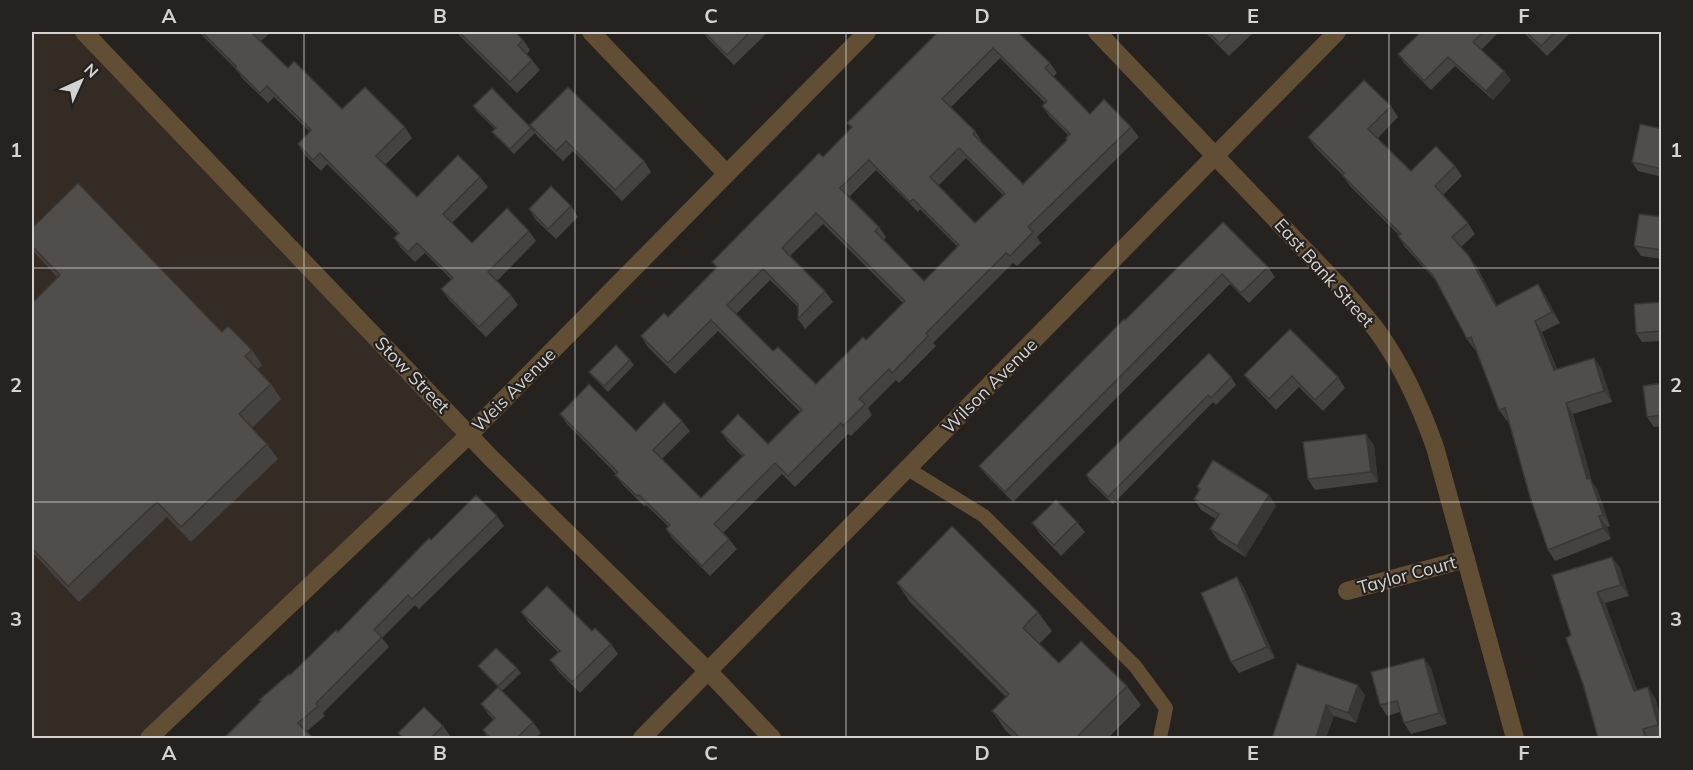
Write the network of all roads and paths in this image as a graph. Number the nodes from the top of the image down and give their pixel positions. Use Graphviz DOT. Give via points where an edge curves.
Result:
graph roads {
  1 [pos="84,32"];
  2 [pos="591,32"];
  3 [pos="867,32"];
  4 [pos="1097,32"];
  5 [pos="1337,32"];
  6 [pos="1216,156"];
  7 [pos="727,174"];
  8 [pos="469,435"];
  9 [pos="908,469"];
  10 [pos="1466,559"];
  11 [pos="1347,591"];
  12 [pos="708,671"];
  13 [pos="149,738"];
  14 [pos="642,738"];
  15 [pos="772,738"];
  16 [pos="1160,738"];
  17 [pos="1515,738"];
  1 -- 8 [label="street, Stow Street"];
  2 -- 7 [label="street"];
  3 -- 7 [label="street, Weis Avenue"];
  4 -- 6 [label="street, East Bank Street"];
  5 -- 6 [label="street, Wilson Avenue"];
  6 -- 9 [label="street, Wilson Avenue"];
  6 -- 10 [label="street, East Bank Street" via="1353,301 1391,352 1426,421"];
  7 -- 8 [label="street, Weis Avenue"];
  8 -- 12 [label="street, Stow Street"];
  8 -- 13 [label="street, Weis Avenue"];
  9 -- 12 [label="street, Wilson Avenue"];
  9 -- 16 [label="lane" via="984,516 1136,666 1166,708"];
  10 -- 11 [label="street, Taylor Court"];
  10 -- 17 [label="street, East Bank Street"];
  12 -- 14 [label="street, Wilson Avenue"];
  12 -- 15 [label="street, Stow Street"];
}
